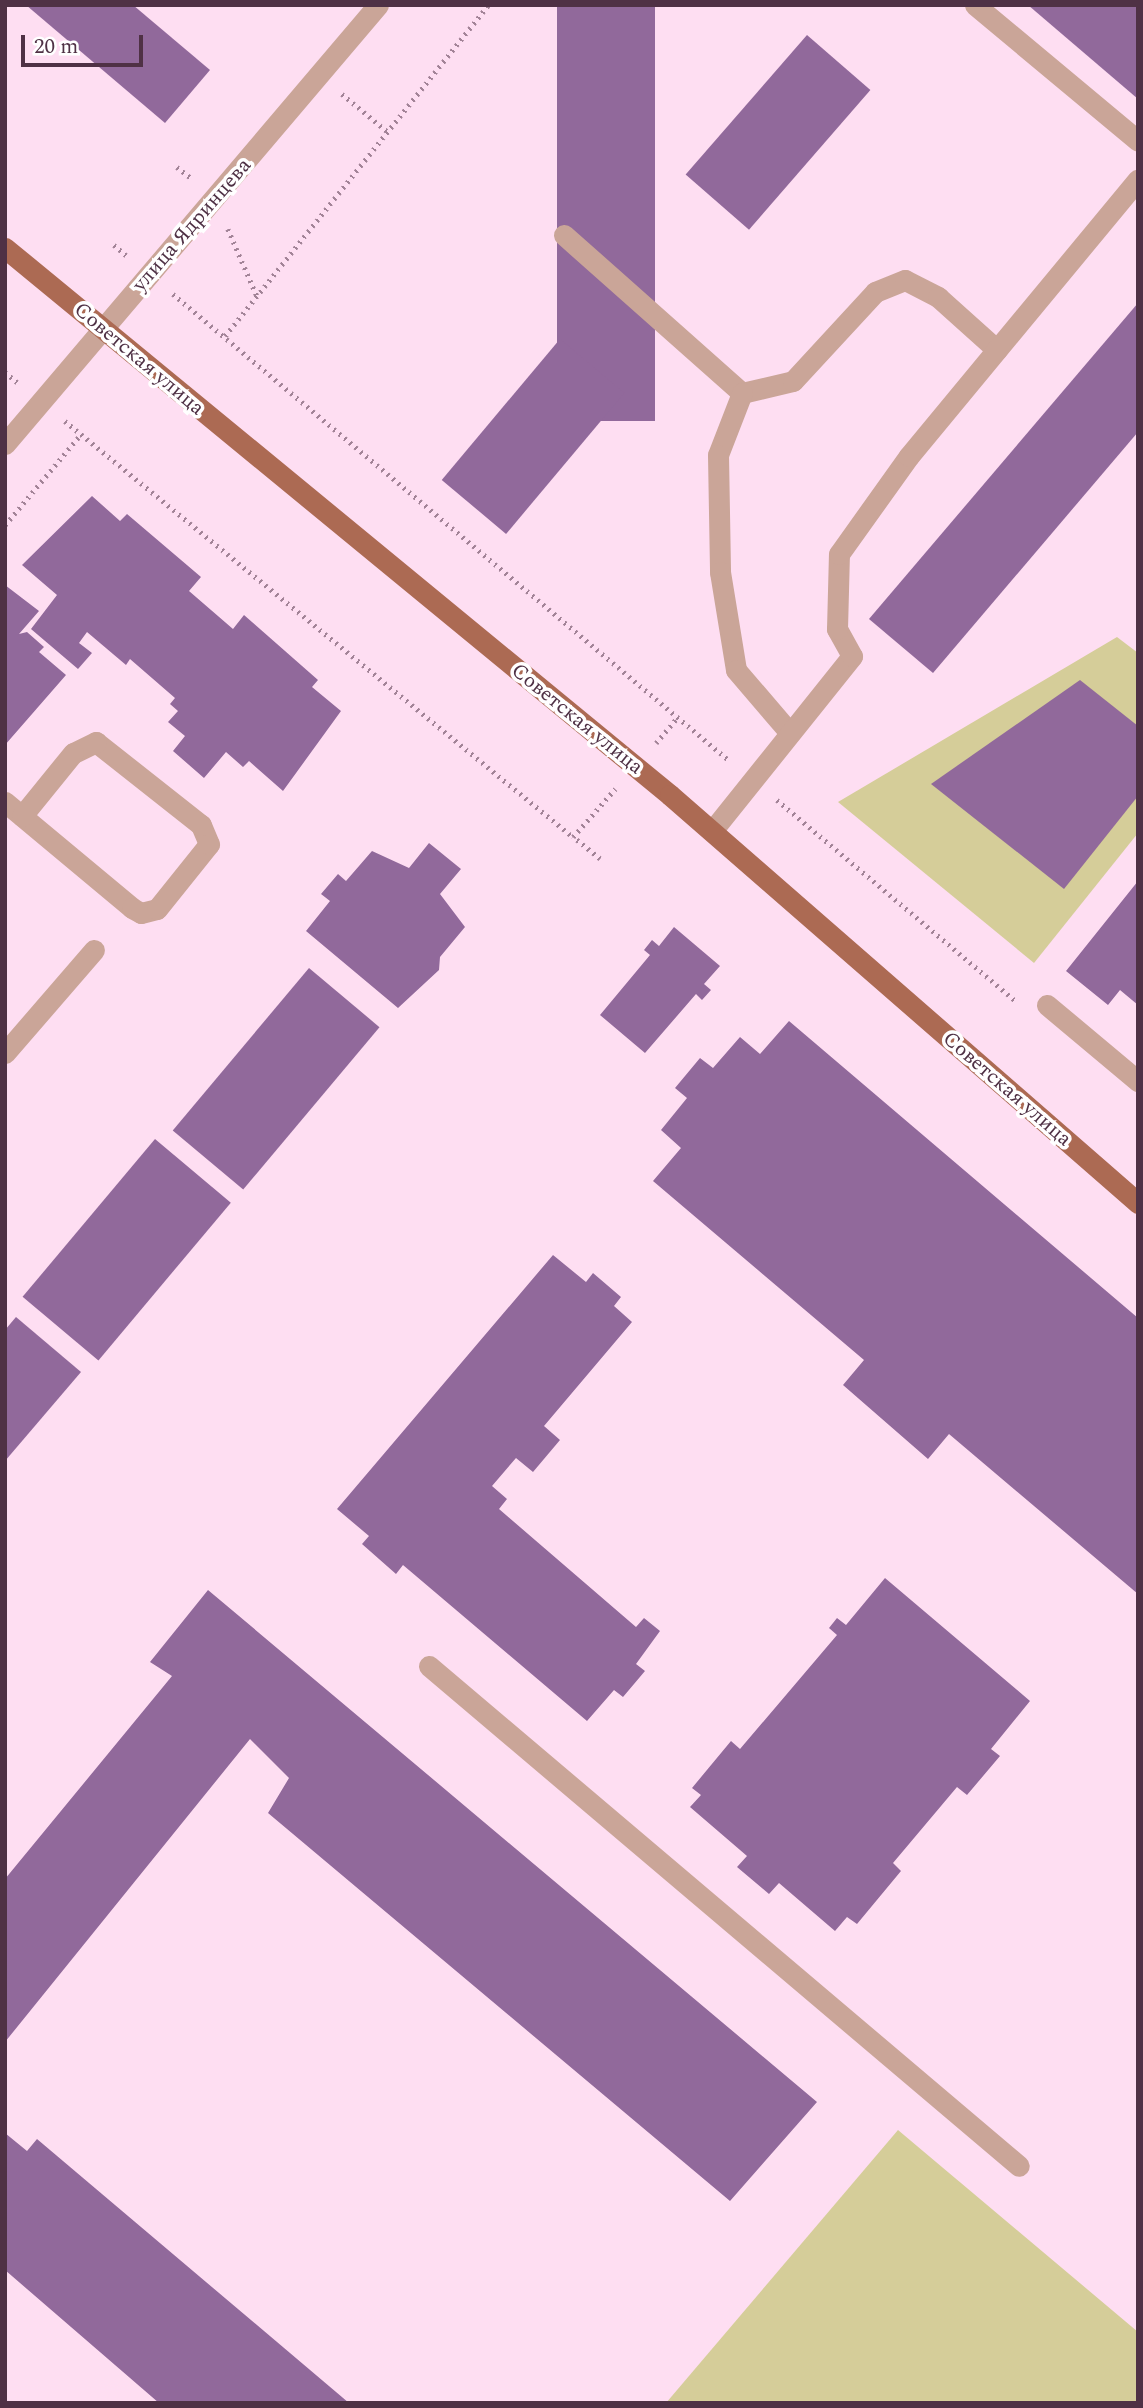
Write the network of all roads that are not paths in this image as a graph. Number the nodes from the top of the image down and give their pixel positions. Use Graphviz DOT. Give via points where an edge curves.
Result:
graph roads {
  1 [pos="378,5"];
  2 [pos="975,5"];
  3 [pos="1138,141"];
  4 [pos="1138,179"];
  5 [pos="564,235"];
  6 [pos="5,248"];
  7 [pos="103,329"];
  8 [pos="997,349"];
  9 [pos="742,393"];
  10 [pos="5,444"];
  11 [pos="790,733"];
  12 [pos="5,802"];
  13 [pos="22,816"];
  14 [pos="712,831"];
  15 [pos="94,950"];
  16 [pos="1047,1005"];
  17 [pos="5,1053"];
  18 [pos="1138,1081"];
  19 [pos="1138,1203"];
  20 [pos="429,1666"];
  21 [pos="1019,2166"];
  1 -- 7 [label="street, улица Ядринцева"];
  2 -- 3 [label="street"];
  4 -- 8 [label="street"];
  5 -- 9 [label="street"];
  6 -- 7 [label="main road, Советская улица"];
  7 -- 10 [label="street, улица Ядринцева"];
  7 -- 14 [label="main road, Советская улица"];
  8 -- 9 [label="street" via="938,297 905,281 874,292 793,381"];
  8 -- 11 [label="street" via="839,554 836,629 852,656"];
  9 -- 11 [label="street" via="718,455 720,572 736,670"];
  11 -- 14 [label="street"];
  12 -- 13 [label="street"];
  13 -- 13 [label="street" via="141,913 157,909 209,844 201,825 96,742 73,753"];
  14 -- 19 [label="main road, Советская улица"];
  15 -- 17 [label="street"];
  16 -- 18 [label="street"];
  20 -- 21 [label="street"];
}
